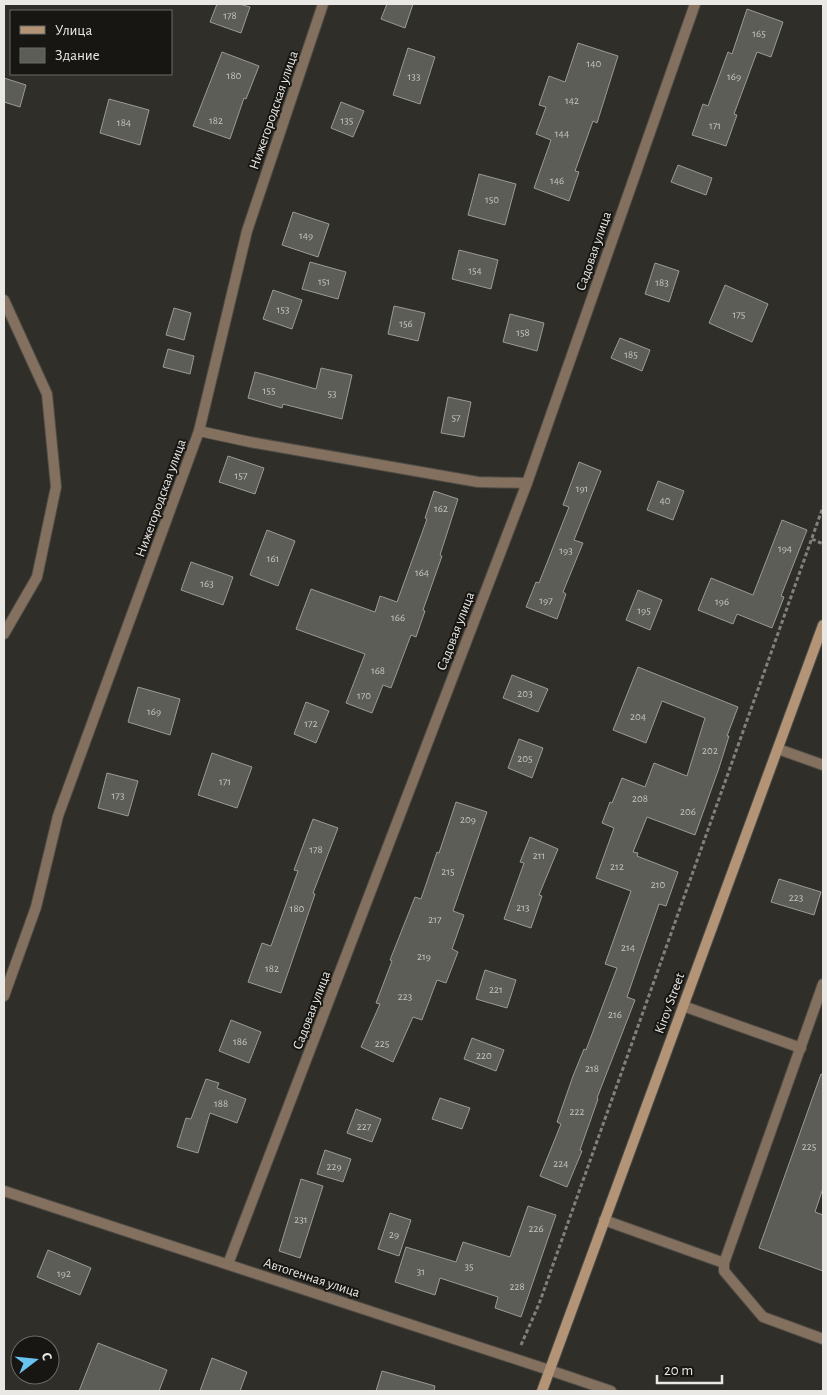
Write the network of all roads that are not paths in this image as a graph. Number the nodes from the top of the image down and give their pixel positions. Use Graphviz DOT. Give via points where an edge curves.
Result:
graph roads {
  1 [pos="324,4"];
  2 [pos="695,4"];
  3 [pos="4,300"];
  4 [pos="199,431"];
  5 [pos="527,483"];
  6 [pos="822,632"];
  7 [pos="4,634"];
  8 [pos="778,749"];
  9 [pos="823,765"];
  10 [pos="823,984"];
  11 [pos="4,996"];
  12 [pos="683,1006"];
  13 [pos="800,1048"];
  14 [pos="4,1191"];
  15 [pos="604,1220"];
  16 [pos="724,1263"];
  17 [pos="228,1264"];
  18 [pos="823,1339"];
  19 [pos="549,1370"];
  20 [pos="542,1391"];
  21 [pos="611,1391"];
  1 -- 4 [label="street, Нижегородская улица" via="246,231"];
  2 -- 5 [label="street, Садовая улица"];
  3 -- 7 [label="street" via="47,394 56,488 37,577"];
  4 -- 5 [label="street" via="478,482"];
  4 -- 11 [label="street, Нижегородская улица" via="58,816 36,907"];
  5 -- 17 [label="street, Садовая улица"];
  6 -- 8 [label="main road, Kirov Street"];
  8 -- 9 [label="street"];
  8 -- 12 [label="main road, Kirov Street"];
  10 -- 13 [label="street"];
  12 -- 13 [label="street"];
  12 -- 15 [label="main road, Kirov Street"];
  13 -- 16 [label="street"];
  14 -- 17 [label="street, Автогенная улица"];
  15 -- 16 [label="street"];
  15 -- 19 [label="main road, Kirov Street"];
  16 -- 18 [label="street" via="724,1271 762,1317"];
  17 -- 19 [label="street, Автогенная улица"];
  19 -- 20 [label="main road, Kirov Street"];
  19 -- 21 [label="street, Автогенная улица"];
}
